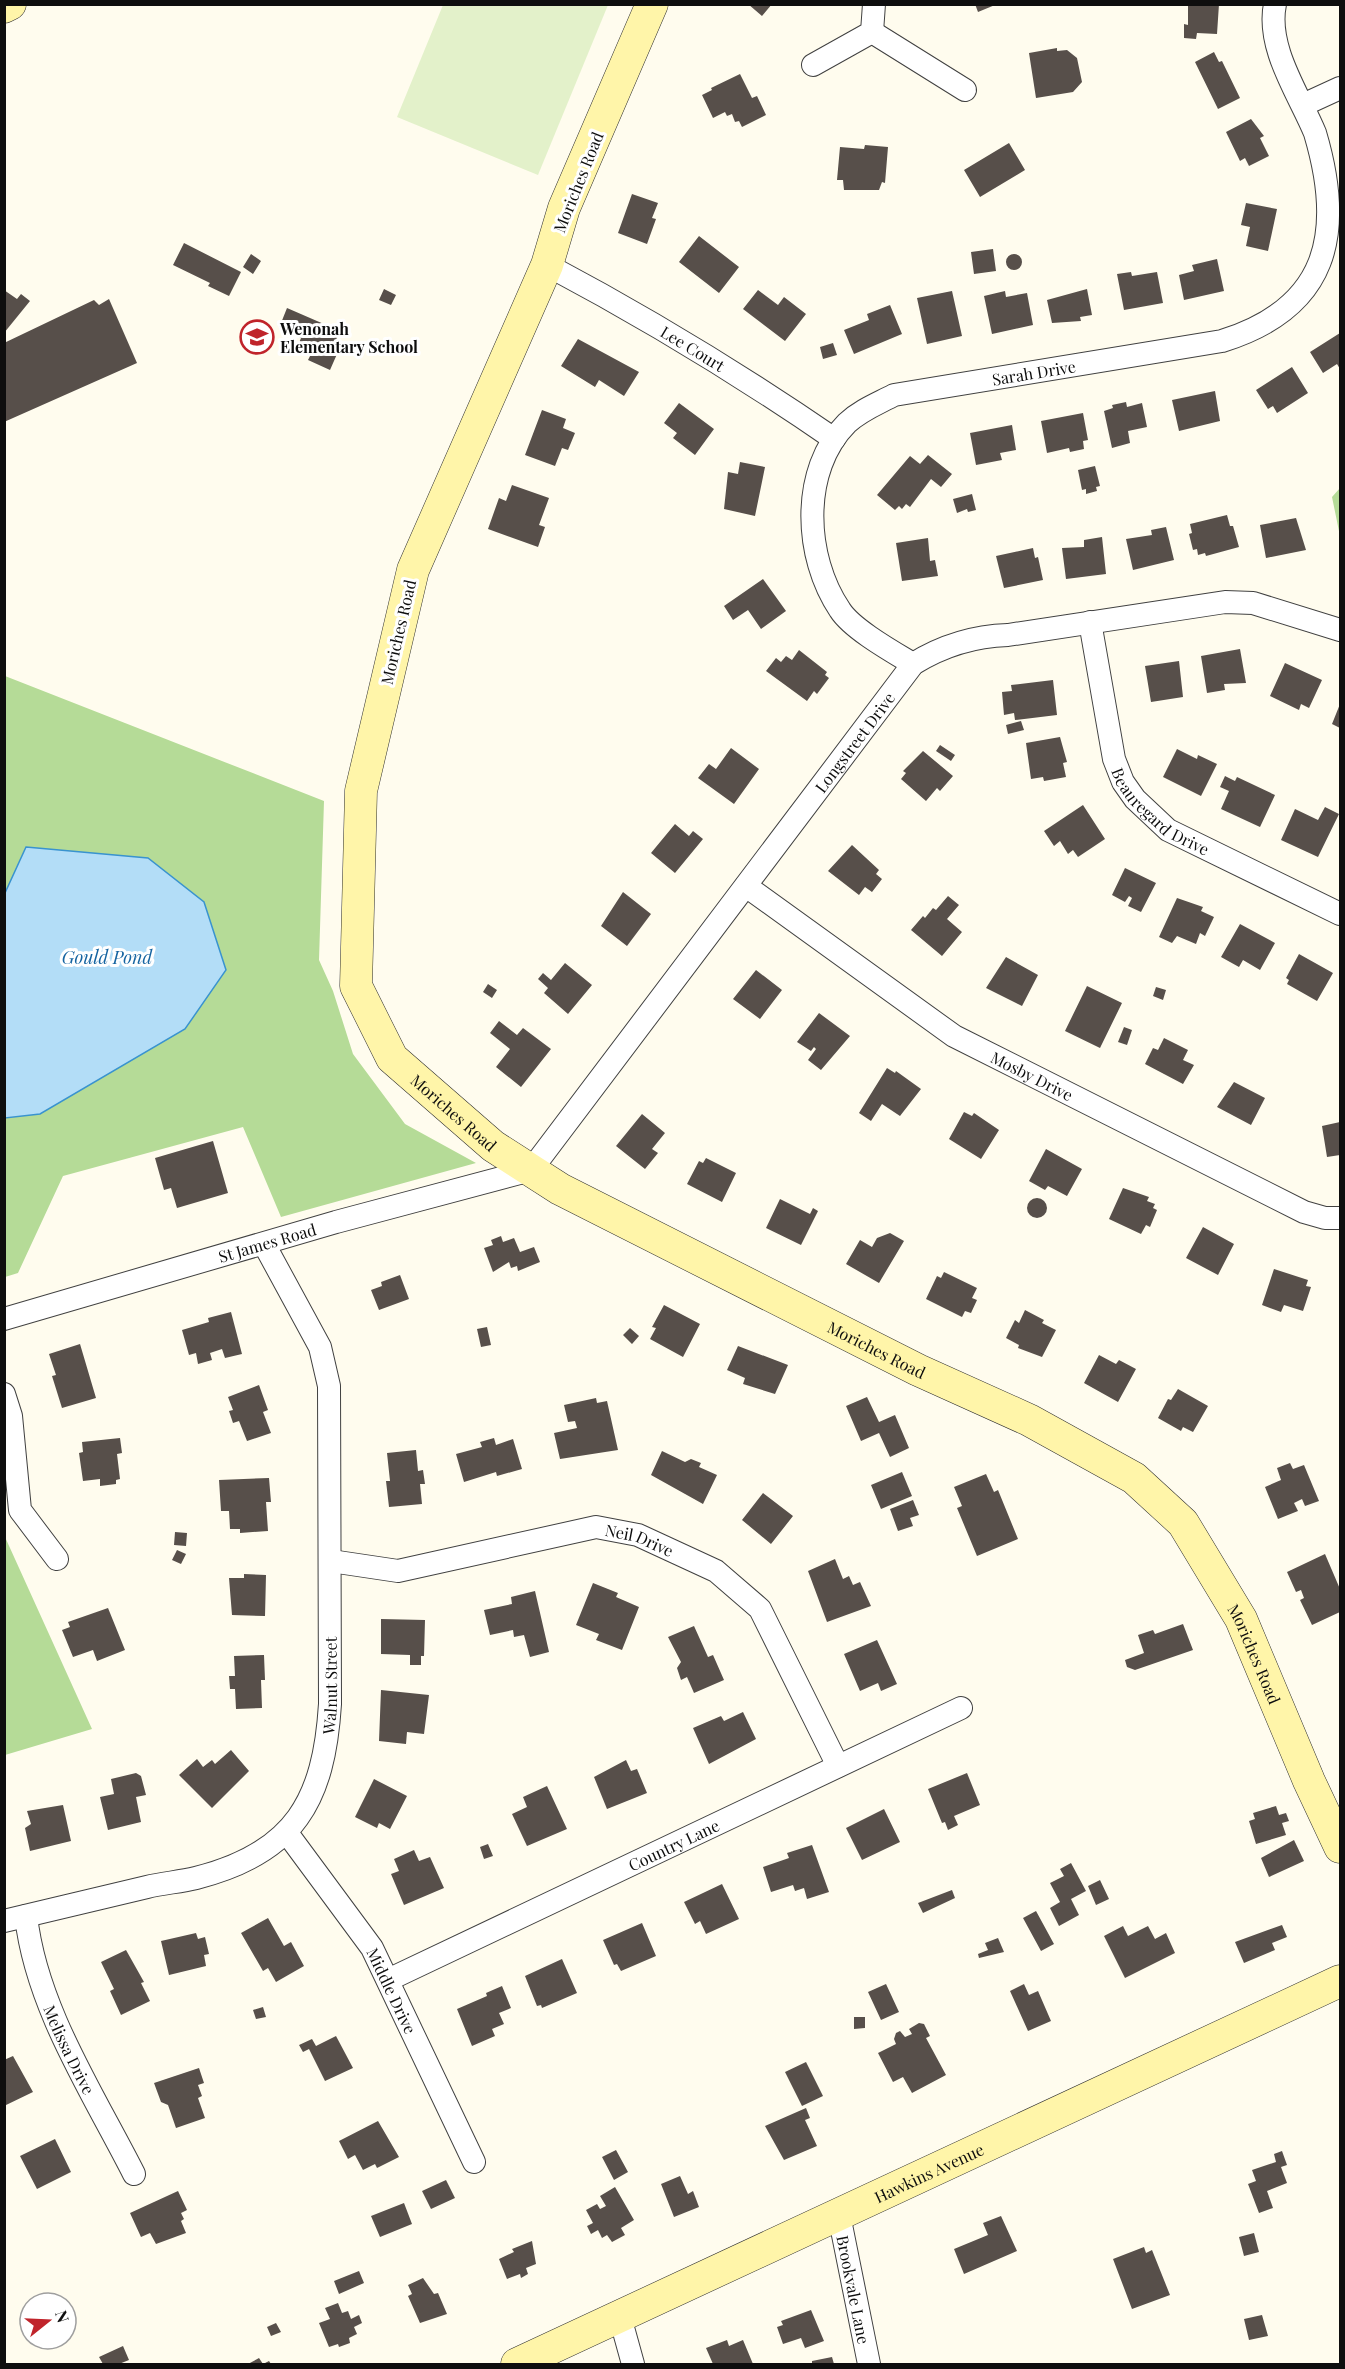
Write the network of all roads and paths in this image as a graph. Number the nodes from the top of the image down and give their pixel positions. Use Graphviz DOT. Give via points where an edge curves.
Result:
graph roads {
  1 [pos="10,4"];
  2 [pos="652,4"];
  3 [pos="874,4"];
  4 [pos="1275,4"];
  5 [pos="4,7"];
  6 [pos="872,32"];
  7 [pos="813,65"];
  8 [pos="1341,88"];
  9 [pos="965,90"];
  10 [pos="1303,105"];
  11 [pos="548,265"];
  12 [pos="834,439"];
  13 [pos="1090,622"];
  14 [pos="1341,630"];
  15 [pos="913,664"];
  16 [pos="746,886"];
  17 [pos="1341,914"];
  18 [pos="531,1170"];
  19 [pos="1341,1218"];
  20 [pos="264,1245"];
  21 [pos="4,1319"];
  22 [pos="4,1394"];
  23 [pos="57,1559"];
  24 [pos="331,1561"];
  25 [pos="961,1708"];
  26 [pos="838,1766"];
  27 [pos="288,1833"];
  28 [pos="1341,1846"];
  29 [pos="15,1918"];
  30 [pos="388,1980"];
  31 [pos="1341,1981"];
  32 [pos="474,2162"];
  33 [pos="134,2174"];
  34 [pos="839,2215"];
  35 [pos="620,2317"];
  36 [pos="517,2364"];
  37 [pos="633,2364"];
  38 [pos="869,2364"];
  1 -- 5 [label="street"];
  2 -- 11 [label="street, Moriches Road" via="564,208"];
  3 -- 6 [label="street"];
  4 -- 10 [label="street, Sarah Drive" via="1272,17 1279,50"];
  6 -- 7 [label="street"];
  6 -- 9 [label="street"];
  8 -- 10 [label="street"];
  10 -- 12 [label="street, Sarah Drive" via="1334,183 1334,228 1320,274 1294,306 1222,341 1018,376 908,390 862,410"];
  11 -- 12 [label="street, Lee Court" via="639,313 751,381"];
  11 -- 18 [label="street, Moriches Road" via="413,570 361,791 356,986 392,1058 493,1146"];
  12 -- 15 [label="street, Sarah Drive" via="814,487 812,511 821,571 840,611"];
  13 -- 14 [label="street, Longstreet Drive" via="1199,604 1253,603"];
  13 -- 15 [label="street, Longstreet Drive" via="987,636 935,651"];
  13 -- 17 [label="street, Beauregard Drive" via="1114,759 1135,799 1168,830"];
  15 -- 16 [label="street, Longstreet Drive"];
  16 -- 18 [label="street, Longstreet Drive"];
  16 -- 19 [label="street, Mosby Drive" via="954,1036 1304,1212"];
  18 -- 20 [label="street, St James Road"];
  18 -- 28 [label="street, Moriches Road" via="727,1276 1029,1420 1134,1478 1183,1523 1241,1619 1309,1781"];
  20 -- 21 [label="street, St James Road"];
  20 -- 24 [label="street, Walnut Street" via="320,1347 329,1386"];
  22 -- 23 [label="street" via="11,1416 20,1510"];
  24 -- 26 [label="street, Neil Drive" via="398,1571 596,1527 638,1535 716,1570 760,1610"];
  24 -- 27 [label="street, Walnut Street" via="328,1742 319,1778"];
  25 -- 26 [label="street, Country Lane"];
  26 -- 30 [label="street, Country Lane"];
  27 -- 29 [label="street, Walnut Street" via="243,1861 196,1878"];
  27 -- 30 [label="street, Middle Drive" via="372,1948"];
  29 -- 33 [label="street, Melissa Drive" via="29,1946 49,2007"];
  30 -- 32 [label="street, Middle Drive"];
  31 -- 34 [label="street, Hawkins Avenue"];
  34 -- 35 [label="street, Hawkins Avenue"];
  34 -- 38 [label="street, Brookvale Lane"];
  35 -- 36 [label="street, Hawkins Avenue"];
  35 -- 37 [label="street"];
}
